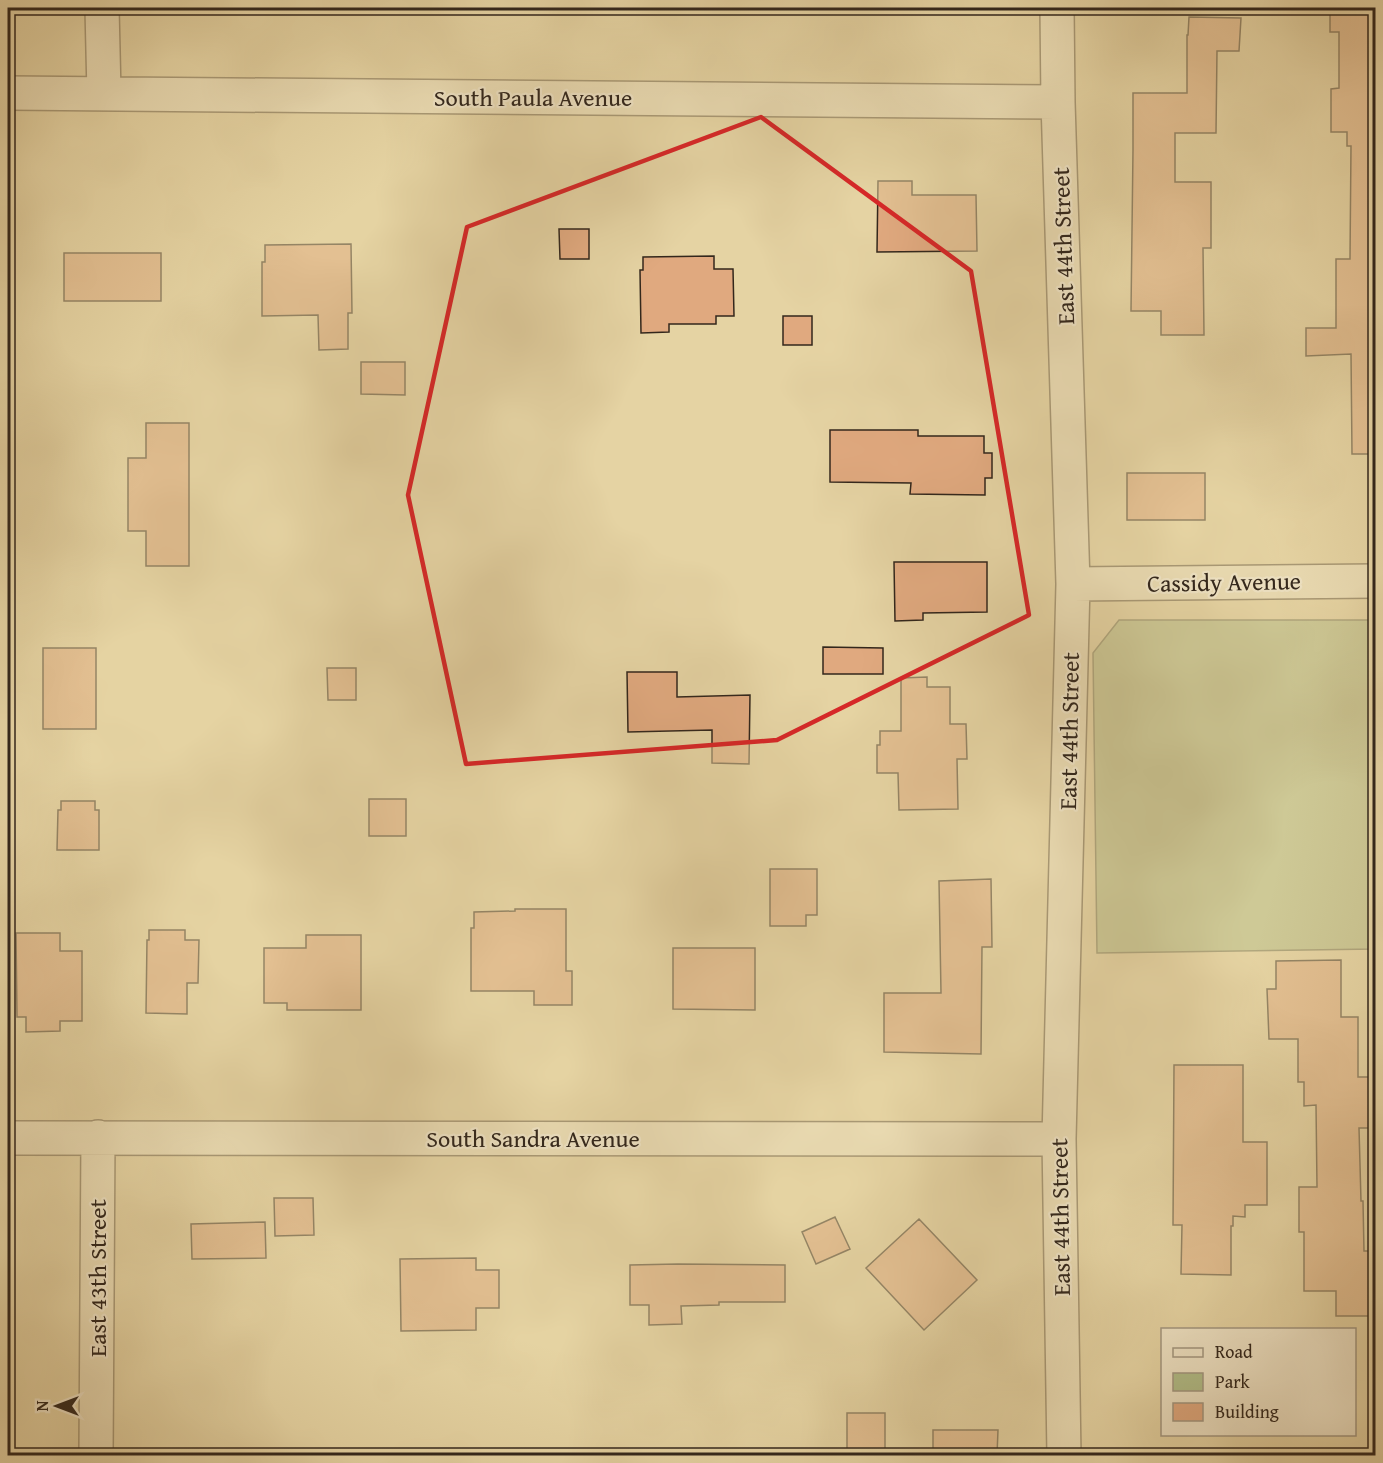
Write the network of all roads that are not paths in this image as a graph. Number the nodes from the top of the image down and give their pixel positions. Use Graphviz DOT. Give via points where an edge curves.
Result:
graph roads {
  1 [pos="102,8"];
  2 [pos="1057,8"];
  3 [pos="8,93"];
  4 [pos="104,94"];
  5 [pos="1058,102"];
  6 [pos="1376,581"];
  7 [pos="1073,584"];
  8 [pos="98,1137"];
  9 [pos="8,1138"];
  10 [pos="1059,1139"];
  11 [pos="96,1455"];
  12 [pos="1064,1455"];
  1 -- 4 [label="street"];
  2 -- 5 [label="street, East 44th Street"];
  3 -- 4 [label="street, South Paula Avenue"];
  4 -- 5 [label="street, South Paula Avenue"];
  5 -- 7 [label="street, East 44th Street"];
  6 -- 7 [label="street, Cassidy Avenue"];
  7 -- 10 [label="street, East 44th Street"];
  8 -- 9 [label="street, South Sandra Avenue"];
  8 -- 10 [label="street, South Sandra Avenue"];
  8 -- 11 [label="street, East 43th Street"];
  10 -- 12 [label="street, East 44th Street"];
}
